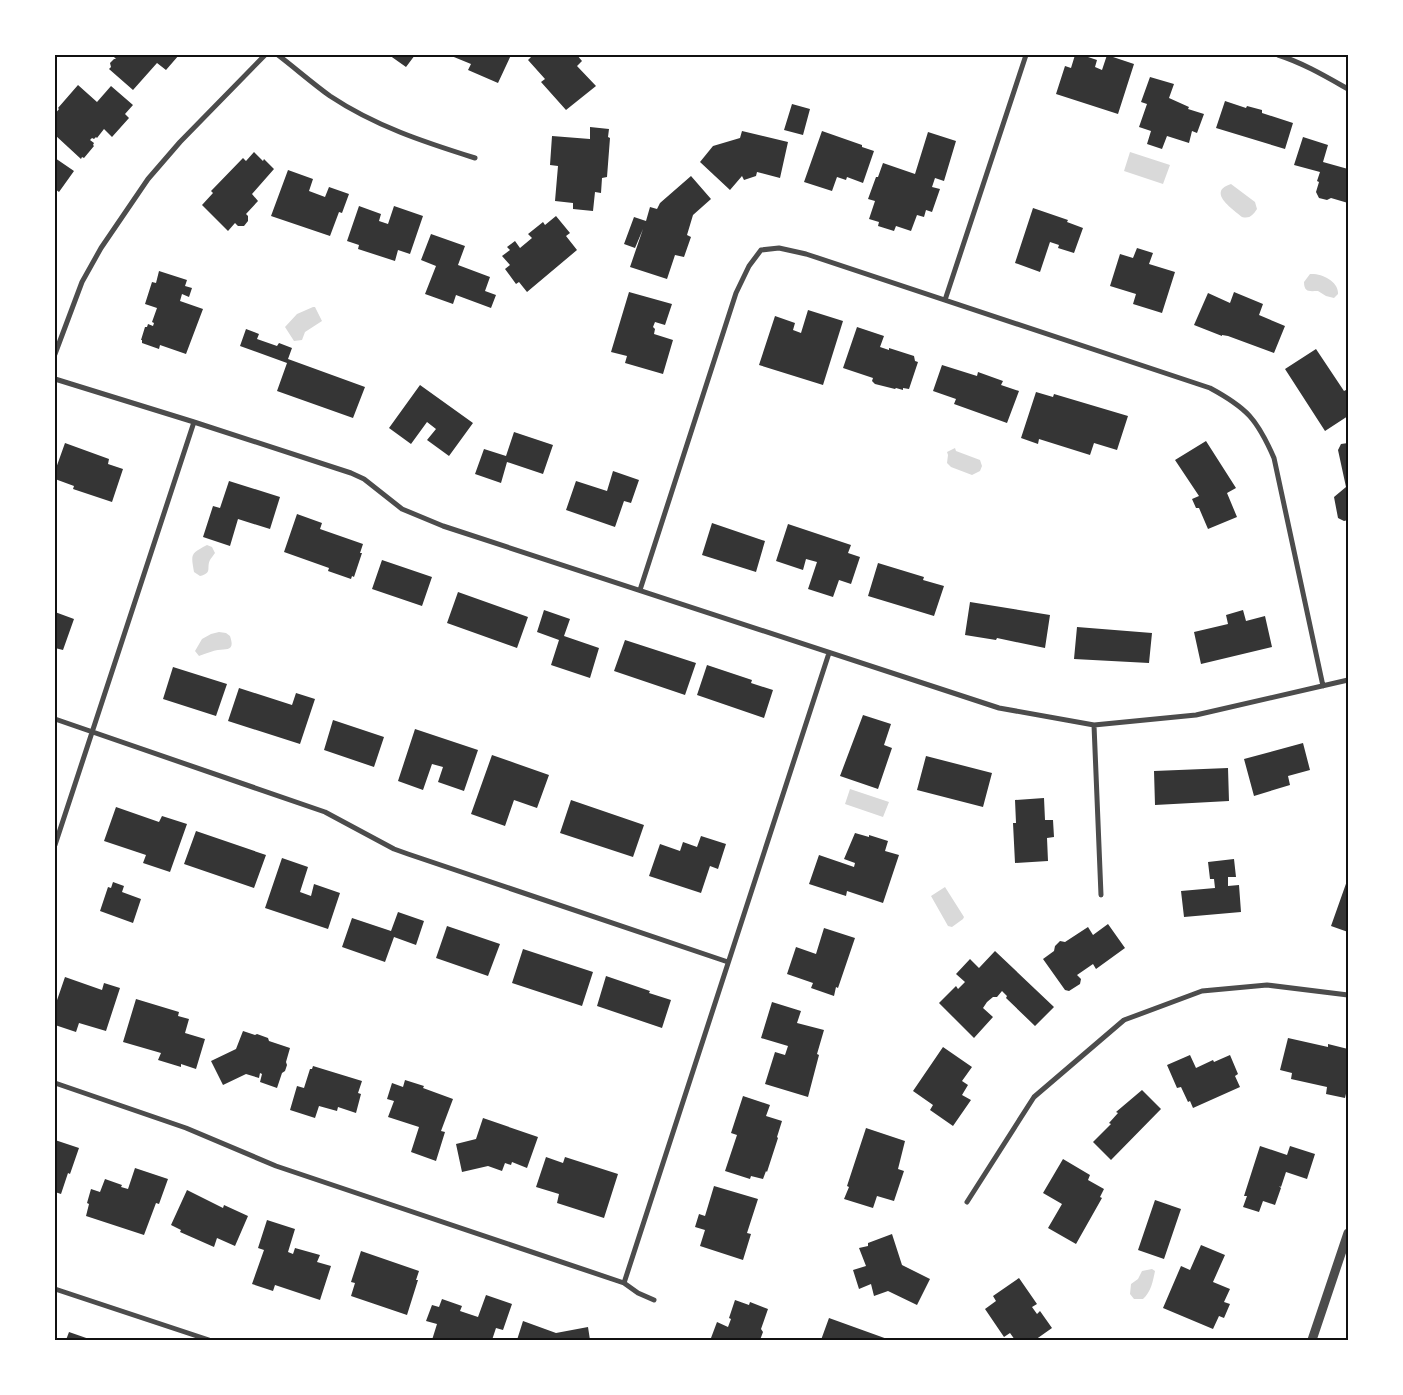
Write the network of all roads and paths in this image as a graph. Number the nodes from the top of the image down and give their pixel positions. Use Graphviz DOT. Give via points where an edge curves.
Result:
graph roads {
  1 [pos="265,55"];
  2 [pos="278,55"];
  3 [pos="1026,55"];
  4 [pos="1278,55"];
  5 [pos="1348,89"];
  6 [pos="475,158"];
  7 [pos="945,300"];
  8 [pos="55,354"];
  9 [pos="55,378"];
  10 [pos="194,422"];
  11 [pos="640,590"];
  12 [pos="829,653"];
  13 [pos="1348,680"];
  14 [pos="1323,686"];
  15 [pos="55,719"];
  16 [pos="1094,726"];
  17 [pos="92,731"];
  18 [pos="55,844"];
  19 [pos="1101,895"];
  20 [pos="728,962"];
  21 [pos="1348,995"];
  22 [pos="55,1083"];
  23 [pos="967,1202"];
  24 [pos="1348,1233"];
  25 [pos="624,1283"];
  26 [pos="55,1289"];
  27 [pos="654,1300"];
  28 [pos="209,1340"];
  29 [pos="1312,1340"];
  1 -- 8 [label="street" via="148,179 82,282"];
  2 -- 6 [label="street" via="330,96 369,119 411,138"];
  3 -- 7 [label="street"];
  4 -- 5 [label="street"];
  7 -- 11 [label="street" via="806,254 779,248 761,250 736,293"];
  7 -- 14 [label="street" via="1210,388 1234,401 1253,418 1274,458"];
  9 -- 10 [label="street"];
  10 -- 11 [label="street" via="351,473 364,479 402,509 419,516"];
  10 -- 17 [label="street"];
  11 -- 12 [label="street"];
  12 -- 16 [label="street" via="999,708"];
  12 -- 20 [label="street"];
  13 -- 14 [label="street"];
  14 -- 16 [label="street" via="1196,715"];
  15 -- 17 [label="street"];
  16 -- 19 [label="street"];
  17 -- 18 [label="street"];
  17 -- 20 [label="street" via="325,812 408,854"];
  20 -- 25 [label="street"];
  21 -- 23 [label="street" via="1267,985 1202,991 1124,1020 1034,1097"];
  22 -- 25 [label="street" via="186,1128 276,1166"];
  24 -- 29 [label="street"];
  25 -- 27 [label="street"];
  26 -- 28 [label="street"];
}
